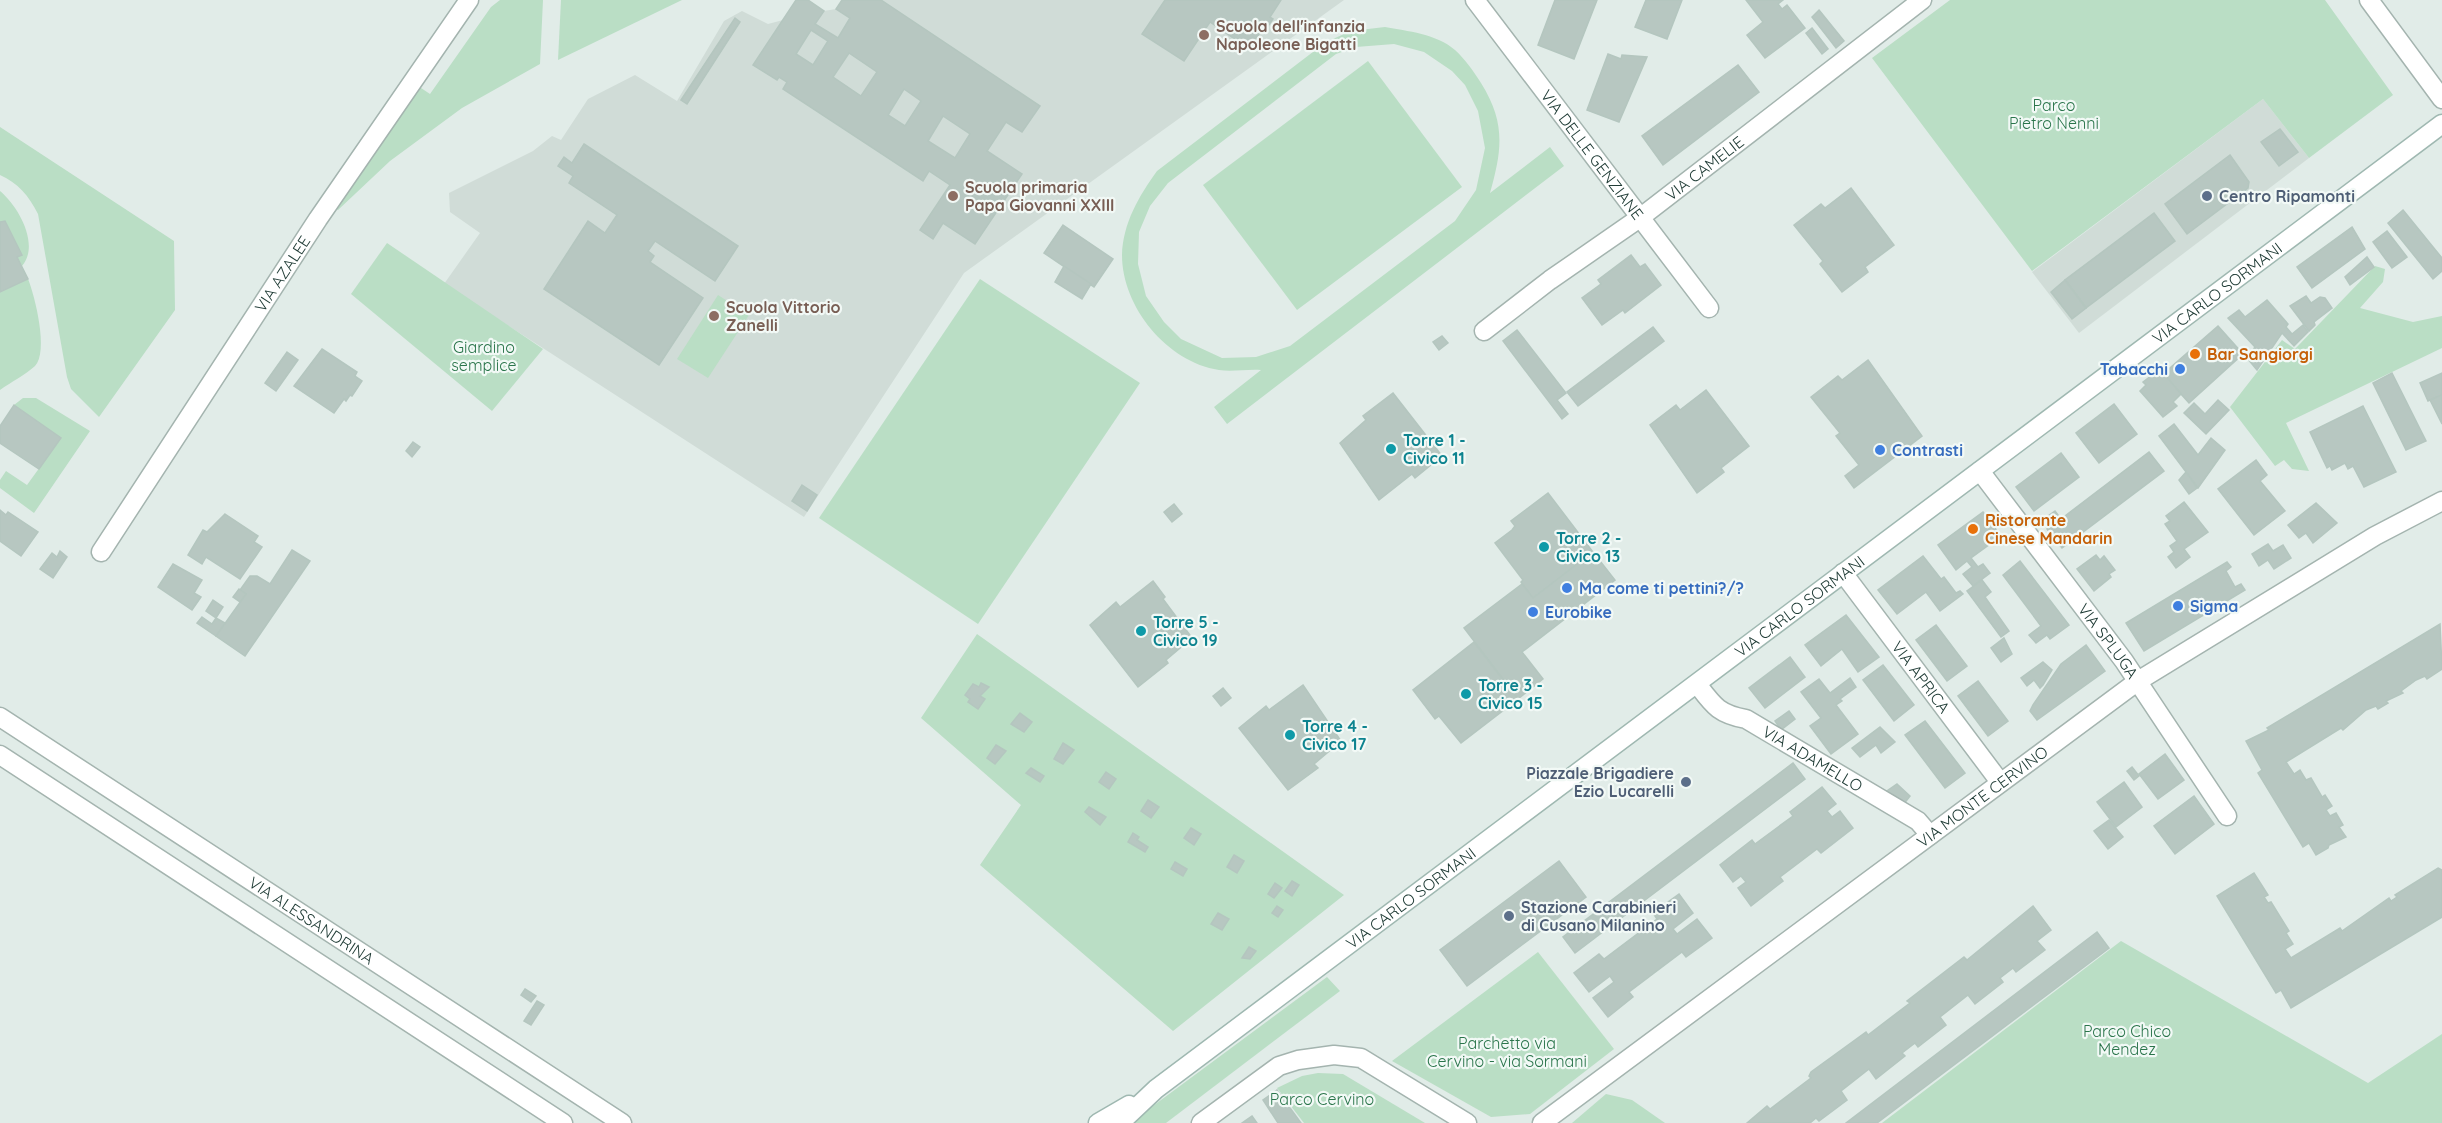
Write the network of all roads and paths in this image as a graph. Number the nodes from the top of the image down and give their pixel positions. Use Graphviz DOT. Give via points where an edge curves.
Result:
graph roads {
  1 [pos="469,0"];
  2 [pos="1474,0"];
  3 [pos="1922,0"];
  4 [pos="2369,0"];
  5 [pos="2442,99"];
  6 [pos="2442,124"];
  7 [pos="1641,217"];
  8 [pos="1709,308"];
  9 [pos="1484,331"];
  10 [pos="1980,471"];
  11 [pos="2442,501"];
  12 [pos="101,552"];
  13 [pos="1843,573"];
  14 [pos="2138,681"];
  15 [pos="1696,684"];
  16 [pos="0,717"];
  17 [pos="0,755"];
  18 [pos="2000,782"];
  19 [pos="2227,816"];
  20 [pos="1930,835"];
  21 [pos="1156,1089"];
  22 [pos="563,1123"];
  23 [pos="622,1123"];
  24 [pos="1098,1123"];
  25 [pos="1120,1123"];
  26 [pos="1201,1123"];
  27 [pos="1467,1123"];
  28 [pos="1542,1123"];
  1 -- 12 [label="street, VIA AZALEE" via="318,219"];
  2 -- 7 [label="street, VIA DELLE GENZIANE"];
  3 -- 7 [label="street, VIA CAMELIE"];
  4 -- 5 [label="street"];
  6 -- 10 [label="street, VIA CARLO SORMANI"];
  7 -- 8 [label="street, VIA DELLE GENZIANE"];
  7 -- 9 [label="street, VIA CAMELIE"];
  10 -- 13 [label="street, VIA CARLO SORMANI"];
  10 -- 14 [label="street, VIA SPLUGA"];
  11 -- 14 [label="street, VIA MONTE CERVINO" via="2375,536"];
  13 -- 15 [label="street, VIA CARLO SORMANI"];
  13 -- 18 [label="street, VIA APRICA"];
  14 -- 18 [label="street, VIA MONTE CERVINO"];
  14 -- 19 [label="street, VIA SPLUGA"];
  15 -- 20 [label="street, VIA ADAMELLO" via="1717,709 1746,718 1918,821"];
  15 -- 21 [label="street, VIA CARLO SORMANI"];
  16 -- 23 [label="street, VIA ALESSANDRINA"];
  17 -- 22 [label="street, VIA ALESSANDRINA"];
  18 -- 20 [label="street, VIA MONTE CERVINO"];
  20 -- 28 [label="street, VIA MONTE CERVINO"];
  21 -- 24 [label="street, VIA CARLO SORMANI"];
  21 -- 25 [label="street, VIA CARLO SORMANI"];
  26 -- 27 [label="street" via="1279,1066 1334,1055 1361,1058"];
}
